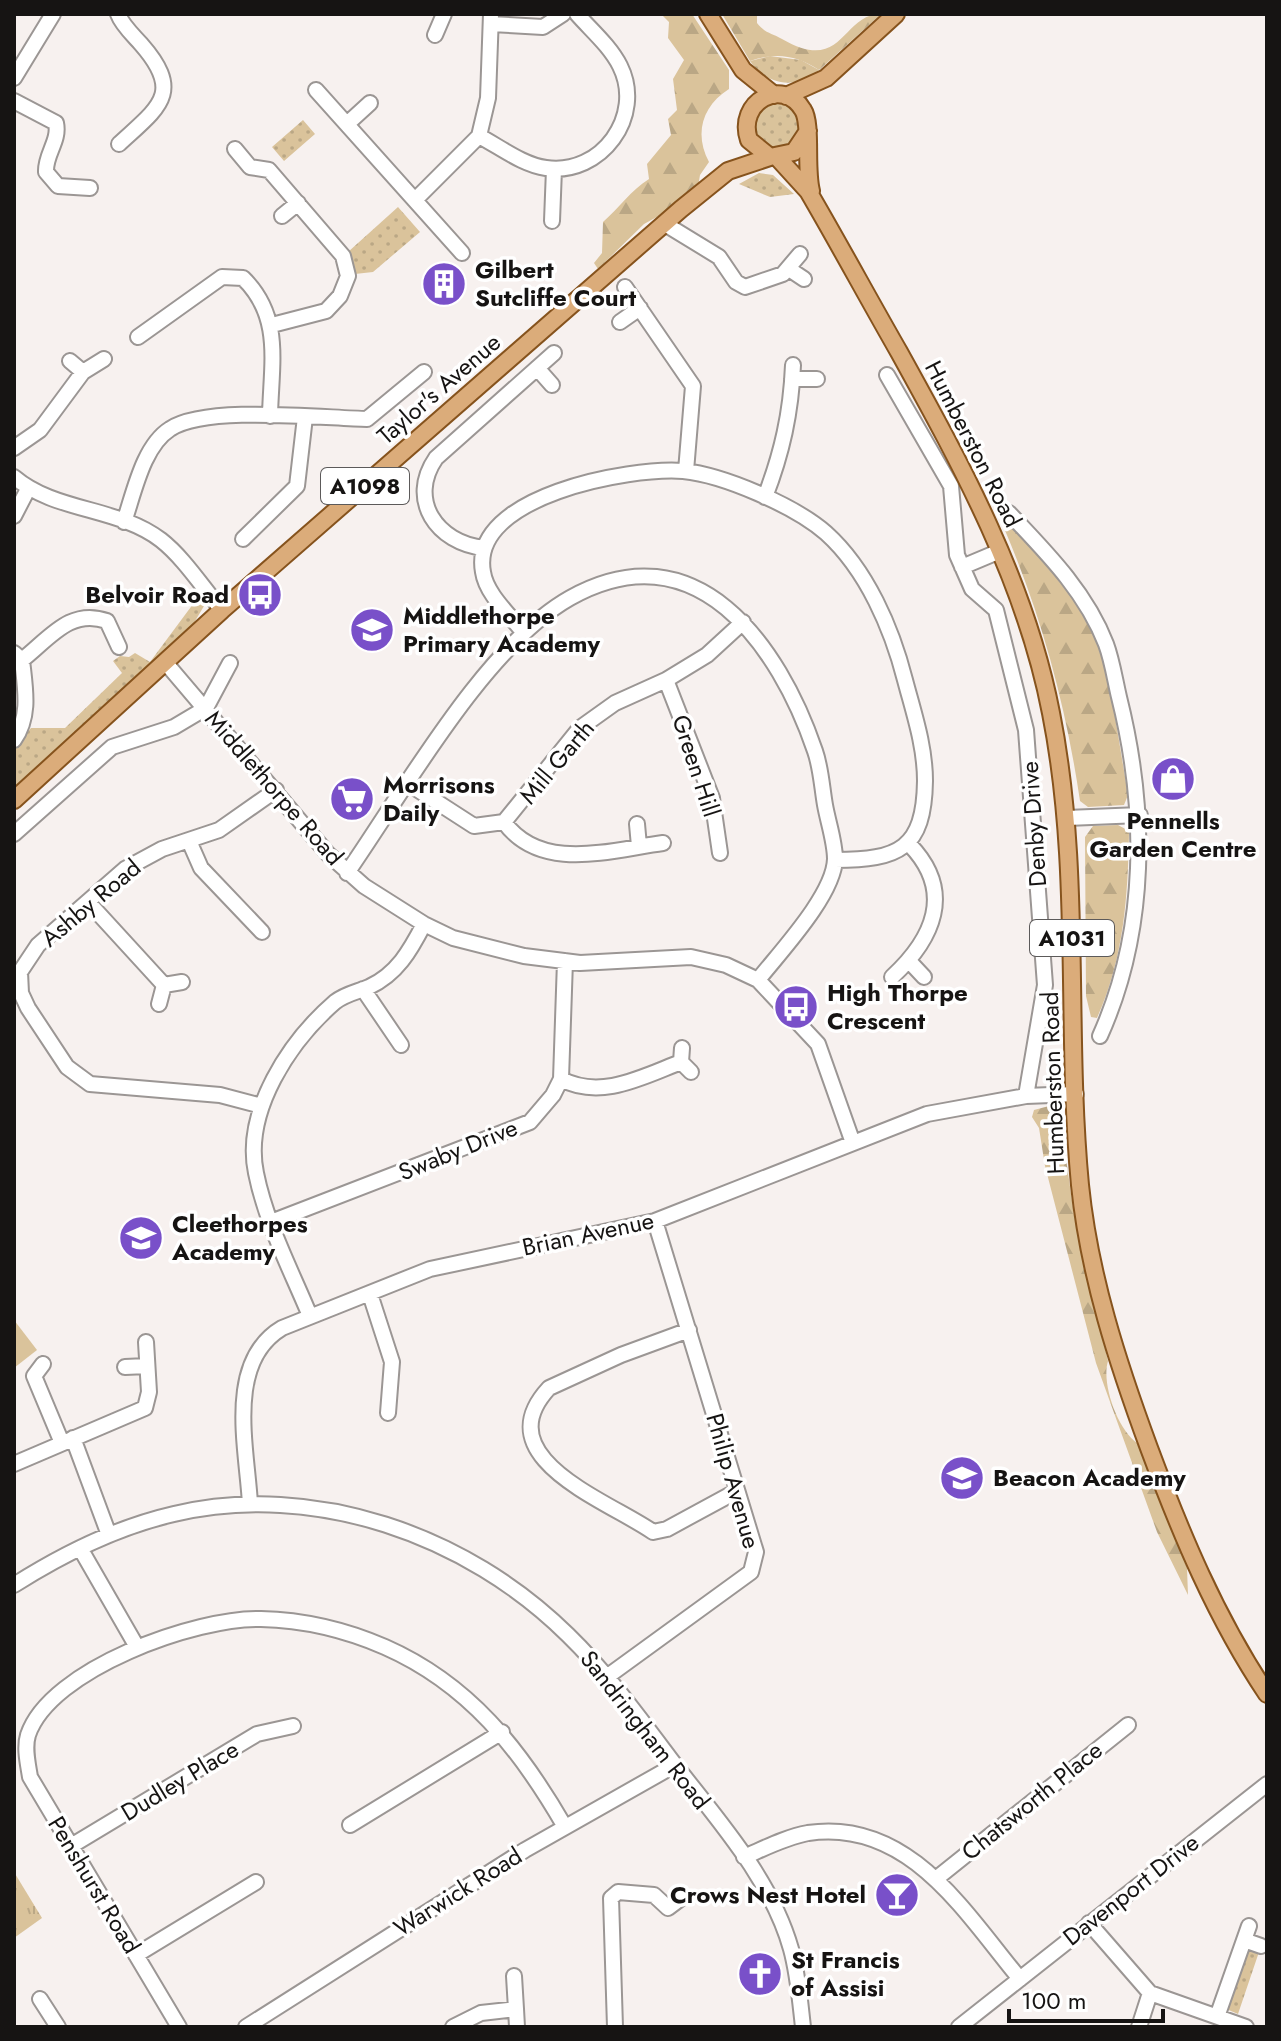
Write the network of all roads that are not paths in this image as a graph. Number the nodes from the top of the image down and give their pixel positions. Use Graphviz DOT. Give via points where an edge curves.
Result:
graph roads {
  1 [pos="53,14"];
  2 [pos="118,14"];
  3 [pos="444,14"];
  4 [pos="563,14"];
  5 [pos="577,14"];
  6 [pos="708,14"];
  7 [pos="896,14"];
  8 [pos="491,19"];
  9 [pos="435,35"];
  10 [pos="735,59"];
  11 [pos="837,69"];
  12 [pos="14,78"];
  13 [pos="316,90"];
  14 [pos="780,95"];
  15 [pos="14,101"];
  16 [pos="370,103"];
  17 [pos="748,113"];
  18 [pos="347,124"];
  19 [pos="808,125"];
  20 [pos="746,131"];
  21 [pos="479,136"];
  22 [pos="119,144"];
  23 [pos="235,149"];
  24 [pos="774,157"];
  25 [pos="554,169"];
  26 [pos="719,177"];
  27 [pos="90,188"];
  28 [pos="415,200"];
  29 [pos="814,201"];
  30 [pos="298,203"];
  31 [pos="282,216"];
  32 [pos="552,221"];
  33 [pos="665,224"];
  34 [pos="462,253"];
  35 [pos="800,254"];
  36 [pos="789,269"];
  37 [pos="804,279"];
  38 [pos="625,287"];
  39 [pos="640,308"];
  40 [pos="620,322"];
  41 [pos="272,325"];
  42 [pos="138,337"];
  43 [pos="554,353"];
  44 [pos="104,359"];
  45 [pos="70,361"];
  46 [pos="537,368"];
  47 [pos="83,372"];
  48 [pos="424,372"];
  49 [pos="887,375"];
  50 [pos="817,379"];
  51 [pos="552,385"];
  52 [pos="270,416"];
  53 [pos="305,417"];
  54 [pos="14,448"];
  55 [pos="686,471"];
  56 [pos="14,477"];
  57 [pos="28,489"];
  58 [pos="765,497"];
  59 [pos="1009,513"];
  60 [pos="14,516"];
  61 [pos="124,522"];
  62 [pos="243,539"];
  63 [pos="484,548"];
  64 [pos="1000,551"];
  65 [pos="962,567"];
  66 [pos="222,610"];
  67 [pos="743,622"];
  68 [pos="523,632"];
  69 [pos="119,647"];
  70 [pos="18,656"];
  71 [pos="165,662"];
  72 [pos="230,663"];
  73 [pos="666,680"];
  74 [pos="206,708"];
  75 [pos="14,740"];
  76 [pos="409,784"];
  77 [pos="276,790"];
  78 [pos="14,800"];
  79 [pos="1140,815"];
  80 [pos="1067,818"];
  81 [pos="504,822"];
  82 [pos="637,824"];
  83 [pos="14,834"];
  84 [pos="190,843"];
  85 [pos="663,843"];
  86 [pos="910,845"];
  87 [pos="639,846"];
  88 [pos="720,853"];
  89 [pos="835,860"];
  90 [pos="347,873"];
  91 [pos="88,902"];
  92 [pos="424,924"];
  93 [pos="262,932"];
  94 [pos="565,961"];
  95 [pos="909,961"];
  96 [pos="17,972"];
  97 [pos="892,977"];
  98 [pos="924,977"];
  99 [pos="758,980"];
  100 [pos="182,982"];
  101 [pos="164,985"];
  102 [pos="363,989"];
  103 [pos="159,1004"];
  104 [pos="1100,1036"];
  105 [pos="401,1045"];
  106 [pos="685,1061"];
  107 [pos="561,1079"];
  108 [pos="1076,1094"];
  109 [pos="1026,1096"];
  110 [pos="262,1106"];
  111 [pos="853,1143"];
  112 [pos="655,1221"];
  113 [pos="271,1222"];
  114 [pos="370,1294"];
  115 [pos="310,1316"];
  116 [pos="689,1330"];
  117 [pos="146,1342"];
  118 [pos="43,1364"];
  119 [pos="147,1366"];
  120 [pos="125,1367"];
  121 [pos="388,1413"];
  122 [pos="67,1441"];
  123 [pos="14,1464"];
  124 [pos="737,1491"];
  125 [pos="250,1504"];
  126 [pos="109,1535"];
  127 [pos="80,1548"];
  128 [pos="14,1585"];
  129 [pos="137,1647"];
  130 [pos="608,1676"];
  131 [pos="1267,1694"];
  132 [pos="1128,1725"];
  133 [pos="293,1726"];
  134 [pos="502,1732"];
  135 [pos="20,1736"];
  136 [pos="675,1765"];
  137 [pos="1267,1784"];
  138 [pos="350,1825"];
  139 [pos="565,1827"];
  140 [pos="71,1846"];
  141 [pos="744,1857"];
  142 [pos="937,1878"];
  143 [pos="256,1882"];
  144 [pos="680,1899"];
  145 [pos="1089,1923"];
  146 [pos="1261,1946"];
  147 [pos="136,1955"];
  148 [pos="514,1976"];
  149 [pos="1020,1979"];
  150 [pos="1150,1993"];
  151 [pos="40,1999"];
  152 [pos="516,2009"];
  153 [pos="1218,2014"];
  154 [pos="58,2027"];
  155 [pos="179,2027"];
  156 [pos="246,2027"];
  157 [pos="453,2027"];
  158 [pos="517,2027"];
  159 [pos="615,2027"];
  160 [pos="803,2027"];
  161 [pos="959,2027"];
  162 [pos="1139,2027"];
  163 [pos="1246,2027"];
  1 -- 12 [label="street"];
  2 -- 22 [label="street" via="159,64 164,86 157,108"];
  3 -- 9 [label="street"];
  4 -- 8 [label="street" via="543,27"];
  5 -- 25 [label="street" via="620,66 627,109 616,136 596,157"];
  6 -- 10 [label="main road"];
  7 -- 11 [label="main road"];
  8 -- 21 [label="street" via="488,97"];
  10 -- 14 [label="main road" via="752,80"];
  10 -- 17 [label="main road"];
  11 -- 14 [label="main road" via="813,86"];
  11 -- 19 [label="main road" via="819,93"];
  13 -- 18 [label="street"];
  14 -- 17 [label="main road" via="759,100"];
  14 -- 19 [label="main road" via="800,105"];
  15 -- 27 [label="street" via="56,123 58,133 45,161 46,172 58,186"];
  16 -- 18 [label="street"];
  17 -- 20 [label="main road"];
  18 -- 28 [label="street"];
  19 -- 24 [label="main road" via="801,147"];
  19 -- 29 [label="main road, Humberston Road / A1031" via="806,165"];
  20 -- 24 [label="main road" via="754,148"];
  20 -- 26 [label="main road, Taylor's Avenue / A1098"];
  21 -- 25 [label="street" via="535,166"];
  21 -- 28 [label="street"];
  23 -- 30 [label="street" via="250,167 269,170"];
  24 -- 26 [label="main road, Taylor's Avenue / A1098" via="747,162"];
  24 -- 29 [label="main road, Humberston Road / A1031"];
  25 -- 32 [label="street"];
  26 -- 33 [label="main road, Taylor's Avenue / A1098"];
  28 -- 34 [label="street"];
  29 -- 64 [label="main road, Humberston Road / A1031" via="957,456"];
  30 -- 31 [label="street"];
  30 -- 41 [label="street" via="343,256 348,276 326,311"];
  33 -- 36 [label="street" via="719,257 740,286 756,286"];
  33 -- 66 [label="main road, Taylor's Avenue / A1098"];
  35 -- 36 [label="street"];
  36 -- 37 [label="street"];
  38 -- 39 [label="street"];
  39 -- 40 [label="street"];
  39 -- 55 [label="street" via="693,386"];
  41 -- 42 [label="street" via="259,293 243,278 222,277"];
  41 -- 52 [label="street"];
  43 -- 46 [label="street"];
  44 -- 47 [label="street"];
  45 -- 47 [label="street"];
  46 -- 51 [label="street"];
  46 -- 63 [label="street" via="436,458 426,476 424,500 434,523 453,539"];
  47 -- 54 [label="street" via="40,430"];
  48 -- 53 [label="street" via="367,419"];
  49 -- 65 [label="street, Denby Drive" via="951,486"];
  50 -- 58 [label="street" via="793,372 781,453"];
  52 -- 53 [label="street"];
  52 -- 61 [label="street" via="208,417 170,429 148,455"];
  53 -- 62 [label="street" via="297,486"];
  55 -- 58 [label="street"];
  55 -- 63 [label="street" via="620,474 571,488 526,506 499,524"];
  56 -- 57 [label="street"];
  57 -- 60 [label="street"];
  57 -- 61 [label="street"];
  58 -- 86 [label="street" via="805,518 841,548 896,646 924,749 924,807"];
  59 -- 79 [label="street" via="1067,573 1106,643"];
  61 -- 66 [label="street" via="161,540"];
  63 -- 68 [label="street" via="487,586"];
  64 -- 65 [label="street"];
  64 -- 80 [label="main road, Humberston Road / A1031" via="1050,707"];
  65 -- 109 [label="street, Denby Drive" via="972,589 996,610 1026,730 1045,985"];
  66 -- 71 [label="main road, Taylor's Avenue / A1098"];
  67 -- 68 [label="street" via="701,588 646,577 622,579 571,597"];
  67 -- 73 [label="street, Mill Garth" via="707,655"];
  67 -- 89 [label="street" via="778,672 816,753"];
  68 -- 76 [label="street" via="469,696"];
  69 -- 70 [label="street" via="107,621 77,616"];
  70 -- 75 [label="street" via="25,718"];
  71 -- 74 [label="street, Middlethorpe Road"];
  71 -- 78 [label="main road, Taylor's Avenue / A1098"];
  72 -- 74 [label="street"];
  73 -- 81 [label="street, Mill Garth" via="615,703 580,728"];
  73 -- 88 [label="street, Green Hill" via="712,798"];
  74 -- 77 [label="street, Middlethorpe Road"];
  74 -- 83 [label="street" via="174,727 112,747"];
  76 -- 81 [label="street, Mill Garth" via="474,826"];
  76 -- 90 [label="street"];
  77 -- 84 [label="street, Ashby Road" via="230,824"];
  77 -- 90 [label="street, Middlethorpe Road"];
  79 -- 80 [label="street"];
  79 -- 104 [label="street" via="1128,957"];
  80 -- 108 [label="main road, Humberston Road / A1031"];
  81 -- 87 [label="street" via="531,848 545,853"];
  82 -- 87 [label="street"];
  84 -- 91 [label="street, Ashby Road" via="142,858"];
  84 -- 93 [label="street" via="201,868"];
  85 -- 87 [label="street"];
  86 -- 89 [label="street" via="876,858"];
  86 -- 95 [label="street" via="928,868 935,906 927,936"];
  89 -- 99 [label="street" via="813,911"];
  90 -- 92 [label="street, Middlethorpe Road"];
  91 -- 96 [label="street, Ashby Road" via="38,945"];
  91 -- 101 [label="street"];
  92 -- 94 [label="street, Middlethorpe Road" via="483,947"];
  92 -- 102 [label="street" via="395,969"];
  94 -- 99 [label="street, Middlethorpe Road" via="691,957"];
  94 -- 107 [label="street"];
  95 -- 97 [label="street"];
  95 -- 98 [label="street"];
  96 -- 110 [label="street, Ashby Road" via="28,1008 67,1067 90,1084 220,1095"];
  99 -- 111 [label="street, Middlethorpe Road" via="818,1044"];
  100 -- 101 [label="street"];
  101 -- 103 [label="street"];
  102 -- 105 [label="street"];
  102 -- 110 [label="street" via="335,1003 292,1050"];
  106 -- 107 [label="street" via="605,1087"];
  107 -- 113 [label="street, Swaby Drive" via="543,1109 514,1130"];
  108 -- 109 [label="street, Brian Avenue"];
  108 -- 131 [label="main road, Humberston Road / A1031" via="1080,1187 1108,1328 1177,1524 1240,1653"];
  109 -- 111 [label="street, Brian Avenue" via="938,1111"];
  110 -- 113 [label="street" via="255,1172"];
  111 -- 112 [label="street, Brian Avenue"];
  112 -- 114 [label="street, Brian Avenue" via="430,1269"];
  112 -- 116 [label="street, Philip Avenue"];
  113 -- 115 [label="street"];
  114 -- 115 [label="street, Brian Avenue"];
  114 -- 121 [label="street" via="392,1362"];
  115 -- 125 [label="street, Brian Avenue" via="271,1335 250,1366 245,1392"];
  116 -- 124 [label="street, Philip Avenue"];
  116 -- 124 [label="street" via="549,1388 532,1420 533,1443 562,1477 653,1532"];
  117 -- 119 [label="street"];
  118 -- 122 [label="street" via="34,1376"];
  119 -- 120 [label="street"];
  119 -- 122 [label="street" via="145,1408"];
  122 -- 123 [label="street"];
  122 -- 126 [label="street"];
  124 -- 130 [label="street, Philip Avenue" via="756,1552 751,1572"];
  125 -- 126 [label="street, Sandringham Road" via="173,1514"];
  125 -- 130 [label="street, Sandringham Road" via="336,1512 427,1540 525,1597"];
  126 -- 127 [label="street, Sandringham Road"];
  127 -- 128 [label="street, Sandringham Road"];
  127 -- 129 [label="street"];
  129 -- 134 [label="street, Penshurst Road" via="223,1621 321,1626 423,1666 467,1697"];
  129 -- 135 [label="street, Penshurst Road" via="52,1698"];
  130 -- 136 [label="street, Sandringham Road"];
  132 -- 142 [label="street, Chatsworth Place"];
  133 -- 140 [label="street, Dudley Place" via="257,1734"];
  134 -- 138 [label="street"];
  134 -- 139 [label="street, Penshurst Road"];
  135 -- 140 [label="street, Penshurst Road" via="30,1777"];
  136 -- 139 [label="street, Warwick Road"];
  136 -- 141 [label="street, Sandringham Road"];
  137 -- 145 [label="street, Davenport Drive"];
  139 -- 156 [label="street, Warwick Road"];
  140 -- 147 [label="street, Penshurst Road"];
  141 -- 142 [label="street" via="784,1840 831,1832 889,1845"];
  141 -- 160 [label="street, Sandringham Road" via="791,1950"];
  142 -- 149 [label="street"];
  143 -- 147 [label="street"];
  144 -- 159 [label="street" via="668,1908 654,1895 618,1892 611,1898"];
  145 -- 149 [label="street, Davenport Drive"];
  145 -- 150 [label="street"];
  146 -- 153 [label="street" via="1246,1933"];
  147 -- 155 [label="street, Penshurst Road"];
  148 -- 152 [label="street"];
  149 -- 161 [label="street, Davenport Drive"];
  150 -- 153 [label="street"];
  150 -- 162 [label="street"];
  151 -- 154 [label="street"];
  152 -- 157 [label="street" via="481,2013"];
  152 -- 158 [label="street"];
  153 -- 163 [label="street"];
}
